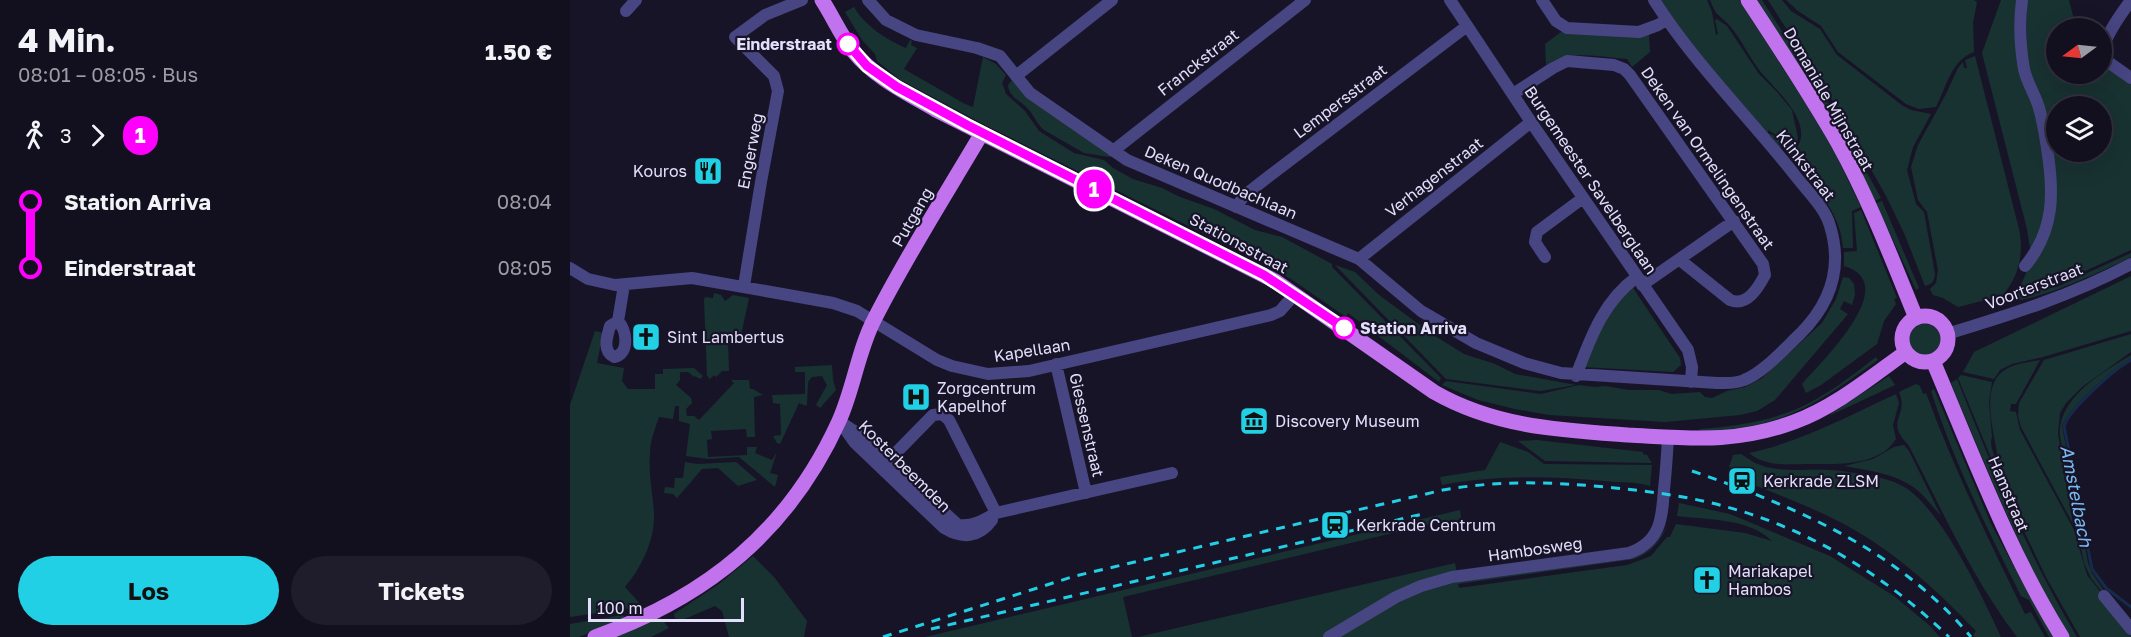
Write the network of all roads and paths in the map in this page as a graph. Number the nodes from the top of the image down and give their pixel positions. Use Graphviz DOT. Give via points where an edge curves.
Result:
graph roads {
  1 [pos="636,0"];
  2 [pos="802,0"];
  3 [pos="822,0"];
  4 [pos="868,0"];
  5 [pos="1112,0"];
  6 [pos="1305,0"];
  7 [pos="1450,0"];
  8 [pos="1542,0"];
  9 [pos="1654,0"];
  10 [pos="1748,0"];
  11 [pos="2022,0"];
  12 [pos="2131,0"];
  13 [pos="626,11"];
  14 [pos="1666,20"];
  15 [pos="1467,26"];
  16 [pos="1016,76"];
  17 [pos="2131,78"];
  18 [pos="1513,94"];
  19 [pos="1531,122"];
  20 [pos="982,133"];
  21 [pos="1113,151"];
  22 [pos="1583,198"];
  23 [pos="1236,207"];
  24 [pos="1734,221"];
  25 [pos="1545,257"];
  26 [pos="1359,260"];
  27 [pos="1680,260"];
  28 [pos="2131,264"];
  29 [pos="2025,266"];
  30 [pos="570,268"];
  31 [pos="1639,281"];
  32 [pos="624,285"];
  33 [pos="744,286"];
  34 [pos="1295,294"];
  35 [pos="1916,318"];
  36 [pos="873,320"];
  37 [pos="618,321"];
  38 [pos="1947,334"];
  39 [pos="1906,352"];
  40 [pos="1933,361"];
  41 [pos="1056,364"];
  42 [pos="1576,375"];
  43 [pos="1691,382"];
  44 [pos="839,421"];
  45 [pos="1668,438"];
  46 [pos="885,464"];
  47 [pos="1172,473"];
  48 [pos="1086,493"];
  49 [pos="996,513"];
  50 [pos="2104,596"];
  51 [pos="2131,629"];
  52 [pos="595,637"];
  53 [pos="1329,637"];
  54 [pos="2062,637"];
  1 -- 13 [label="street"];
  2 -- 33 [label="street, Engerweg" via="765,15 735,37 774,76 778,91"];
  3 -- 20 [label="main road, Stationsstraat" via="842,35 867,66 897,87"];
  4 -- 16 [label="street, Deken Quodbachlaan" via="886,20 916,35 1000,56"];
  5 -- 16 [label="street"];
  6 -- 21 [label="street, Franckstraat"];
  7 -- 15 [label="street, Burgemeester Savelberglaan"];
  8 -- 14 [label="street" via="1556,21 1567,28 1639,32"];
  9 -- 14 [label="street, Klinkstraat"];
  10 -- 35 [label="main road, Domaniale Mijnstraat" via="1839,144"];
  11 -- 29 [label="street" via="2020,34 2024,65 2043,122 2052,195 2044,235"];
  12 -- 17 [label="street" via="2103,44 2102,55"];
  14 -- 43 [label="street, Klinkstraat" via="1825,215 1834,247 1829,294 1814,320 1793,340 1758,373 1743,381"];
  15 -- 18 [label="street, Burgemeester Savelberglaan"];
  15 -- 23 [label="street, Lempersstraat" via="1245,195"];
  16 -- 21 [label="street, Deken Quodbachlaan" via="1030,93"];
  18 -- 19 [label="street, Burgemeester Savelberglaan"];
  18 -- 24 [label="street, Deken van Ormelingenstraat" via="1567,62 1619,67 1630,75"];
  19 -- 22 [label="street, Burgemeester Savelberglaan"];
  19 -- 26 [label="street, Verhagenstraat"];
  20 -- 34 [label="main road, Stationsstraat" via="1253,269"];
  20 -- 36 [label="main road, Putgang"];
  21 -- 23 [label="street, Deken Quodbachlaan"];
  22 -- 25 [label="street" via="1537,232 1535,242"];
  22 -- 31 [label="street, Burgemeester Savelberglaan"];
  23 -- 26 [label="street, Deken Quodbachlaan"];
  24 -- 27 [label="street"];
  24 -- 27 [label="street, Deken van Ormelingenstraat" via="1766,270 1764,279 1744,301 1730,300"];
  26 -- 42 [label="street, Deken Quodbachlaan" via="1421,311 1463,336 1524,363"];
  27 -- 31 [label="street"];
  28 -- 38 [label="street, Voorterstraat" via="2036,306"];
  30 -- 32 [label="street, Kapellaan" via="588,279"];
  31 -- 42 [label="street" via="1629,282 1598,321"];
  31 -- 43 [label="street, Burgemeester Savelberglaan" via="1688,351"];
  32 -- 33 [label="street, Kapellaan" via="692,278"];
  32 -- 37 [label="street"];
  33 -- 36 [label="street, Kapellaan" via="842,305"];
  34 -- 41 [label="street, Kapellaan" via="1271,315"];
  34 -- 45 [label="main road, Stationsstraat" via="1434,392 1474,412 1549,429"];
  35 -- 38 [label="main road" via="1935,319"];
  35 -- 39 [label="main road" via="1902,335"];
  36 -- 41 [label="street, Kapellaan" via="937,360 968,371 1010,373"];
  36 -- 44 [label="main road, Putgang"];
  38 -- 40 [label="main road" via="1945,350"];
  39 -- 40 [label="main road" via="1921,362"];
  39 -- 45 [label="main road, Stationsstraat" via="1834,402 1792,423 1738,437"];
  40 -- 54 [label="main road, Hamstraat" via="2005,532"];
  41 -- 48 [label="street, Giessenstraat"];
  42 -- 43 [label="street, Deken Quodbachlaan"];
  44 -- 46 [label="street, Kosterbeemden" via="860,435"];
  44 -- 52 [label="main road, Putgang" via="802,487 745,552 683,598"];
  45 -- 53 [label="street, Hambosweg" via="1660,525 1639,549 1452,577 1396,597"];
  46 -- 49 [label="street, Kosterbeemden" via="958,525 974,525"];
  46 -- 49 [label="street" via="933,415 946,416"];
  47 -- 48 [label="street, Kosterbeemden"];
  48 -- 49 [label="street, Kosterbeemden"];
  50 -- 51 [label="street"];
}
